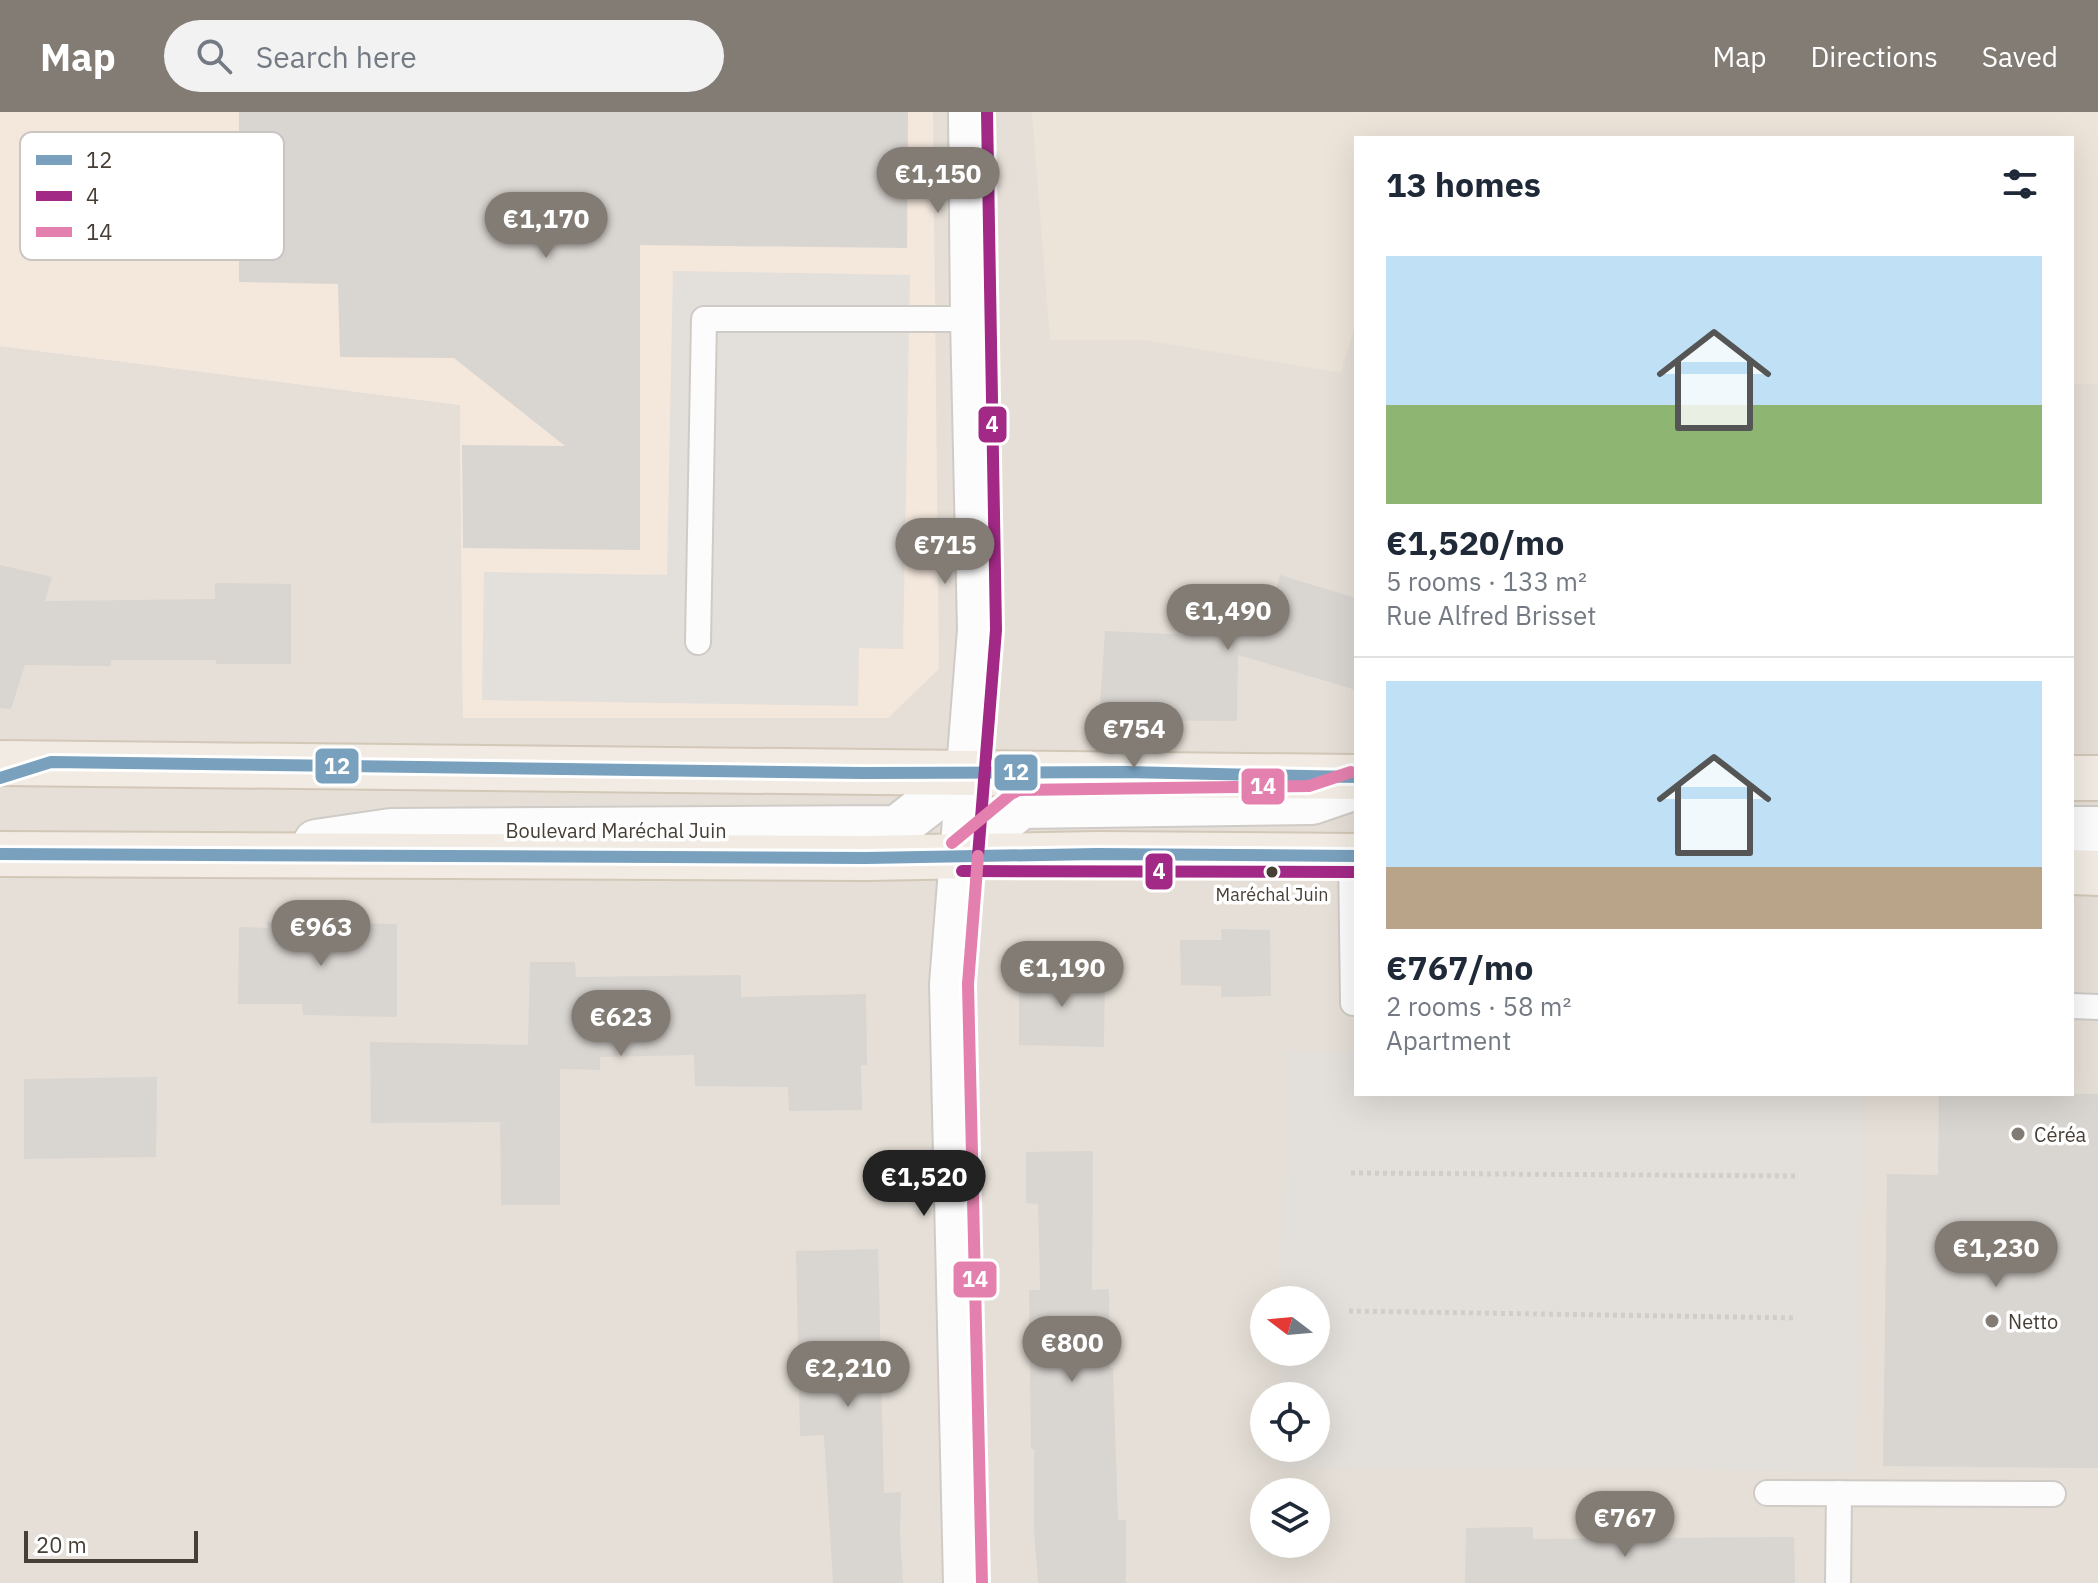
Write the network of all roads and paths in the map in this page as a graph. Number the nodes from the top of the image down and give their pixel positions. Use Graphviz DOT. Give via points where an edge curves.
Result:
graph roads {
  1 [pos="971,112"];
  2 [pos="973,319"];
  3 [pos="698,642"];
  4 [pos="0,763"];
  5 [pos="969,772"];
  6 [pos="1354,777"];
  7 [pos="2074,778"];
  8 [pos="2098,778"];
  9 [pos="1354,788"];
  10 [pos="2074,829"];
  11 [pos="2098,829"];
  12 [pos="247,853"];
  13 [pos="0,854"];
  14 [pos="962,855"];
  15 [pos="1353,856"];
  16 [pos="2074,872"];
  17 [pos="2098,873"];
  18 [pos="1354,1003"];
  19 [pos="2074,1006"];
  20 [pos="2098,1007"];
  21 [pos="1351,1173"];
  22 [pos="1795,1176"];
  23 [pos="1349,1311"];
  24 [pos="1797,1318"];
  25 [pos="1767,1493"];
  26 [pos="1839,1493"];
  27 [pos="2053,1494"];
  28 [pos="966,1583"];
  29 [pos="1838,1583"];
  1 -- 2 [label="street"];
  2 -- 3 [label="lane" via="704,319"];
  2 -- 5 [label="street" via="980,630"];
  4 -- 5 [label="main road"];
  5 -- 6 [label="main road"];
  5 -- 12 [label="street, Boulevard Maréchal Juin" via="897,828 391,831"];
  5 -- 14 [label="street"];
  7 -- 8 [label="main road"];
  9 -- 14 [label="street" via="1312,802 1021,806"];
  10 -- 11 [label="street"];
  12 -- 13 [label="main road, Boulevard Maréchal Juin"];
  12 -- 14 [label="main road, Boulevard Maréchal Juin"];
  14 -- 15 [label="main road, Boulevard Maréchal Juin"];
  14 -- 28 [label="street" via="952,984"];
  15 -- 18 [label="lane"];
  16 -- 17 [label="main road"];
  19 -- 20 [label="lane"];
  21 -- 22 [label="path"];
  23 -- 24 [label="path"];
  25 -- 26 [label="lane"];
  26 -- 27 [label="lane"];
  26 -- 29 [label="lane"];
}
